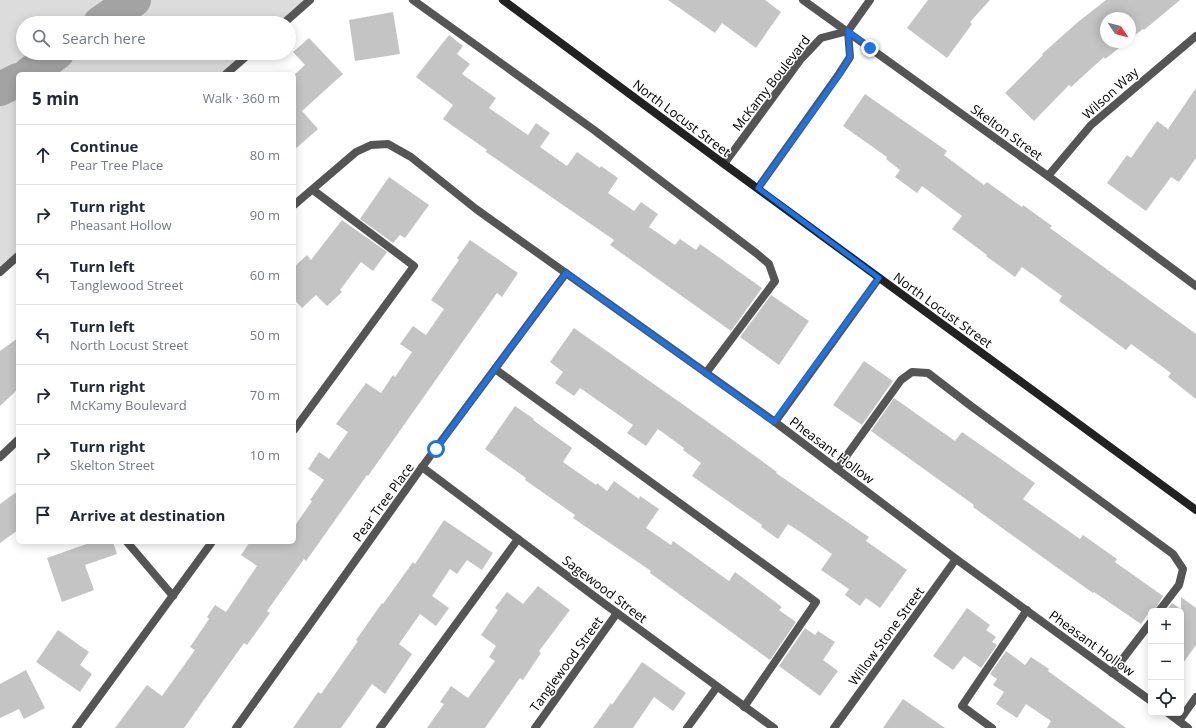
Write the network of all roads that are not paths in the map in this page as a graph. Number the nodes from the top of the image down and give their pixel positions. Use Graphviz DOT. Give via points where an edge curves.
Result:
graph roads {
  1 [pos="310,0"];
  2 [pos="412,0"];
  3 [pos="503,0"];
  4 [pos="803,0"];
  5 [pos="870,0"];
  6 [pos="292,16"];
  7 [pos="848,31"];
  8 [pos="1196,36"];
  9 [pos="242,60"];
  10 [pos="228,72"];
  11 [pos="724,164"];
  12 [pos="1048,176"];
  13 [pos="758,188"];
  14 [pos="313,190"];
  15 [pos="296,204"];
  16 [pos="16,258"];
  17 [pos="0,272"];
  18 [pos="566,273"];
  19 [pos="879,278"];
  20 [pos="1196,286"];
  21 [pos="495,369"];
  22 [pos="706,373"];
  23 [pos="774,422"];
  24 [pos="296,427"];
  25 [pos="16,442"];
  26 [pos="0,457"];
  27 [pos="422,467"];
  28 [pos="837,469"];
  29 [pos="1196,510"];
  30 [pos="518,539"];
  31 [pos="129,544"];
  32 [pos="211,544"];
  33 [pos="956,559"];
  34 [pos="173,596"];
  35 [pos="1161,608"];
  36 [pos="1027,610"];
  37 [pos="617,613"];
  38 [pos="1148,626"];
  39 [pos="1112,672"];
  40 [pos="717,686"];
  41 [pos="1196,697"];
  42 [pos="1148,699"];
  43 [pos="744,707"];
  44 [pos="1172,716"];
  45 [pos="1179,721"];
  46 [pos="76,728"];
  47 [pos="236,728"];
  48 [pos="380,728"];
  49 [pos="535,728"];
  50 [pos="687,728"];
  51 [pos="774,728"];
  52 [pos="834,728"];
  53 [pos="992,728"];
  54 [pos="1188,728"];
  1 -- 6 [label="street"];
  2 -- 22 [label="street" via="594,130 769,264 775,281"];
  3 -- 11 [label="main road, North Locust Street"];
  4 -- 7 [label="street, Skelton Street"];
  5 -- 7 [label="street"];
  7 -- 11 [label="street, McKamy Boulevard" via="821,38 806,54"];
  7 -- 12 [label="street, Skelton Street"];
  7 -- 13 [label="street" via="850,57"];
  8 -- 12 [label="street, Wilson Way" via="1092,125"];
  9 -- 10 [label="street"];
  11 -- 13 [label="main road, North Locust Street"];
  12 -- 20 [label="street, Skelton Street"];
  13 -- 19 [label="main road, North Locust Street"];
  14 -- 15 [label="street"];
  14 -- 18 [label="street, Pheasant Hollow" via="356,152 371,144 388,144 411,157 476,209"];
  14 -- 24 [label="street" via="414,266"];
  16 -- 17 [label="street"];
  18 -- 21 [label="street, Pear Tree Place"];
  18 -- 22 [label="street, Pheasant Hollow"];
  19 -- 23 [label="street"];
  19 -- 29 [label="main road, North Locust Street"];
  21 -- 27 [label="street, Pear Tree Place"];
  21 -- 43 [label="street" via="816,602"];
  22 -- 23 [label="street, Pheasant Hollow"];
  23 -- 28 [label="street, Pheasant Hollow"];
  25 -- 26 [label="street"];
  27 -- 30 [label="street, Sagewood Street"];
  27 -- 47 [label="street, Pear Tree Place"];
  28 -- 33 [label="street, Pheasant Hollow"];
  28 -- 35 [label="street" via="901,380 912,372 928,373 1173,554 1183,569 1179,585"];
  30 -- 37 [label="street, Sagewood Street"];
  30 -- 48 [label="street"];
  31 -- 34 [label="street"];
  32 -- 34 [label="street"];
  33 -- 36 [label="street, Pheasant Hollow"];
  33 -- 52 [label="street, Willow Stone Street"];
  34 -- 46 [label="street"];
  36 -- 39 [label="street, Pheasant Hollow"];
  36 -- 53 [label="street" via="962,706"];
  37 -- 40 [label="street, Sagewood Street"];
  37 -- 49 [label="street, Tanglewood Street"];
  38 -- 39 [label="street"];
  39 -- 42 [label="street, Pheasant Hollow"];
  40 -- 43 [label="street, Sagewood Street"];
  40 -- 50 [label="street"];
  41 -- 45 [label="street"];
  43 -- 51 [label="street, Sagewood Street"];
  44 -- 45 [label="street"];
  45 -- 54 [label="street"];
}
